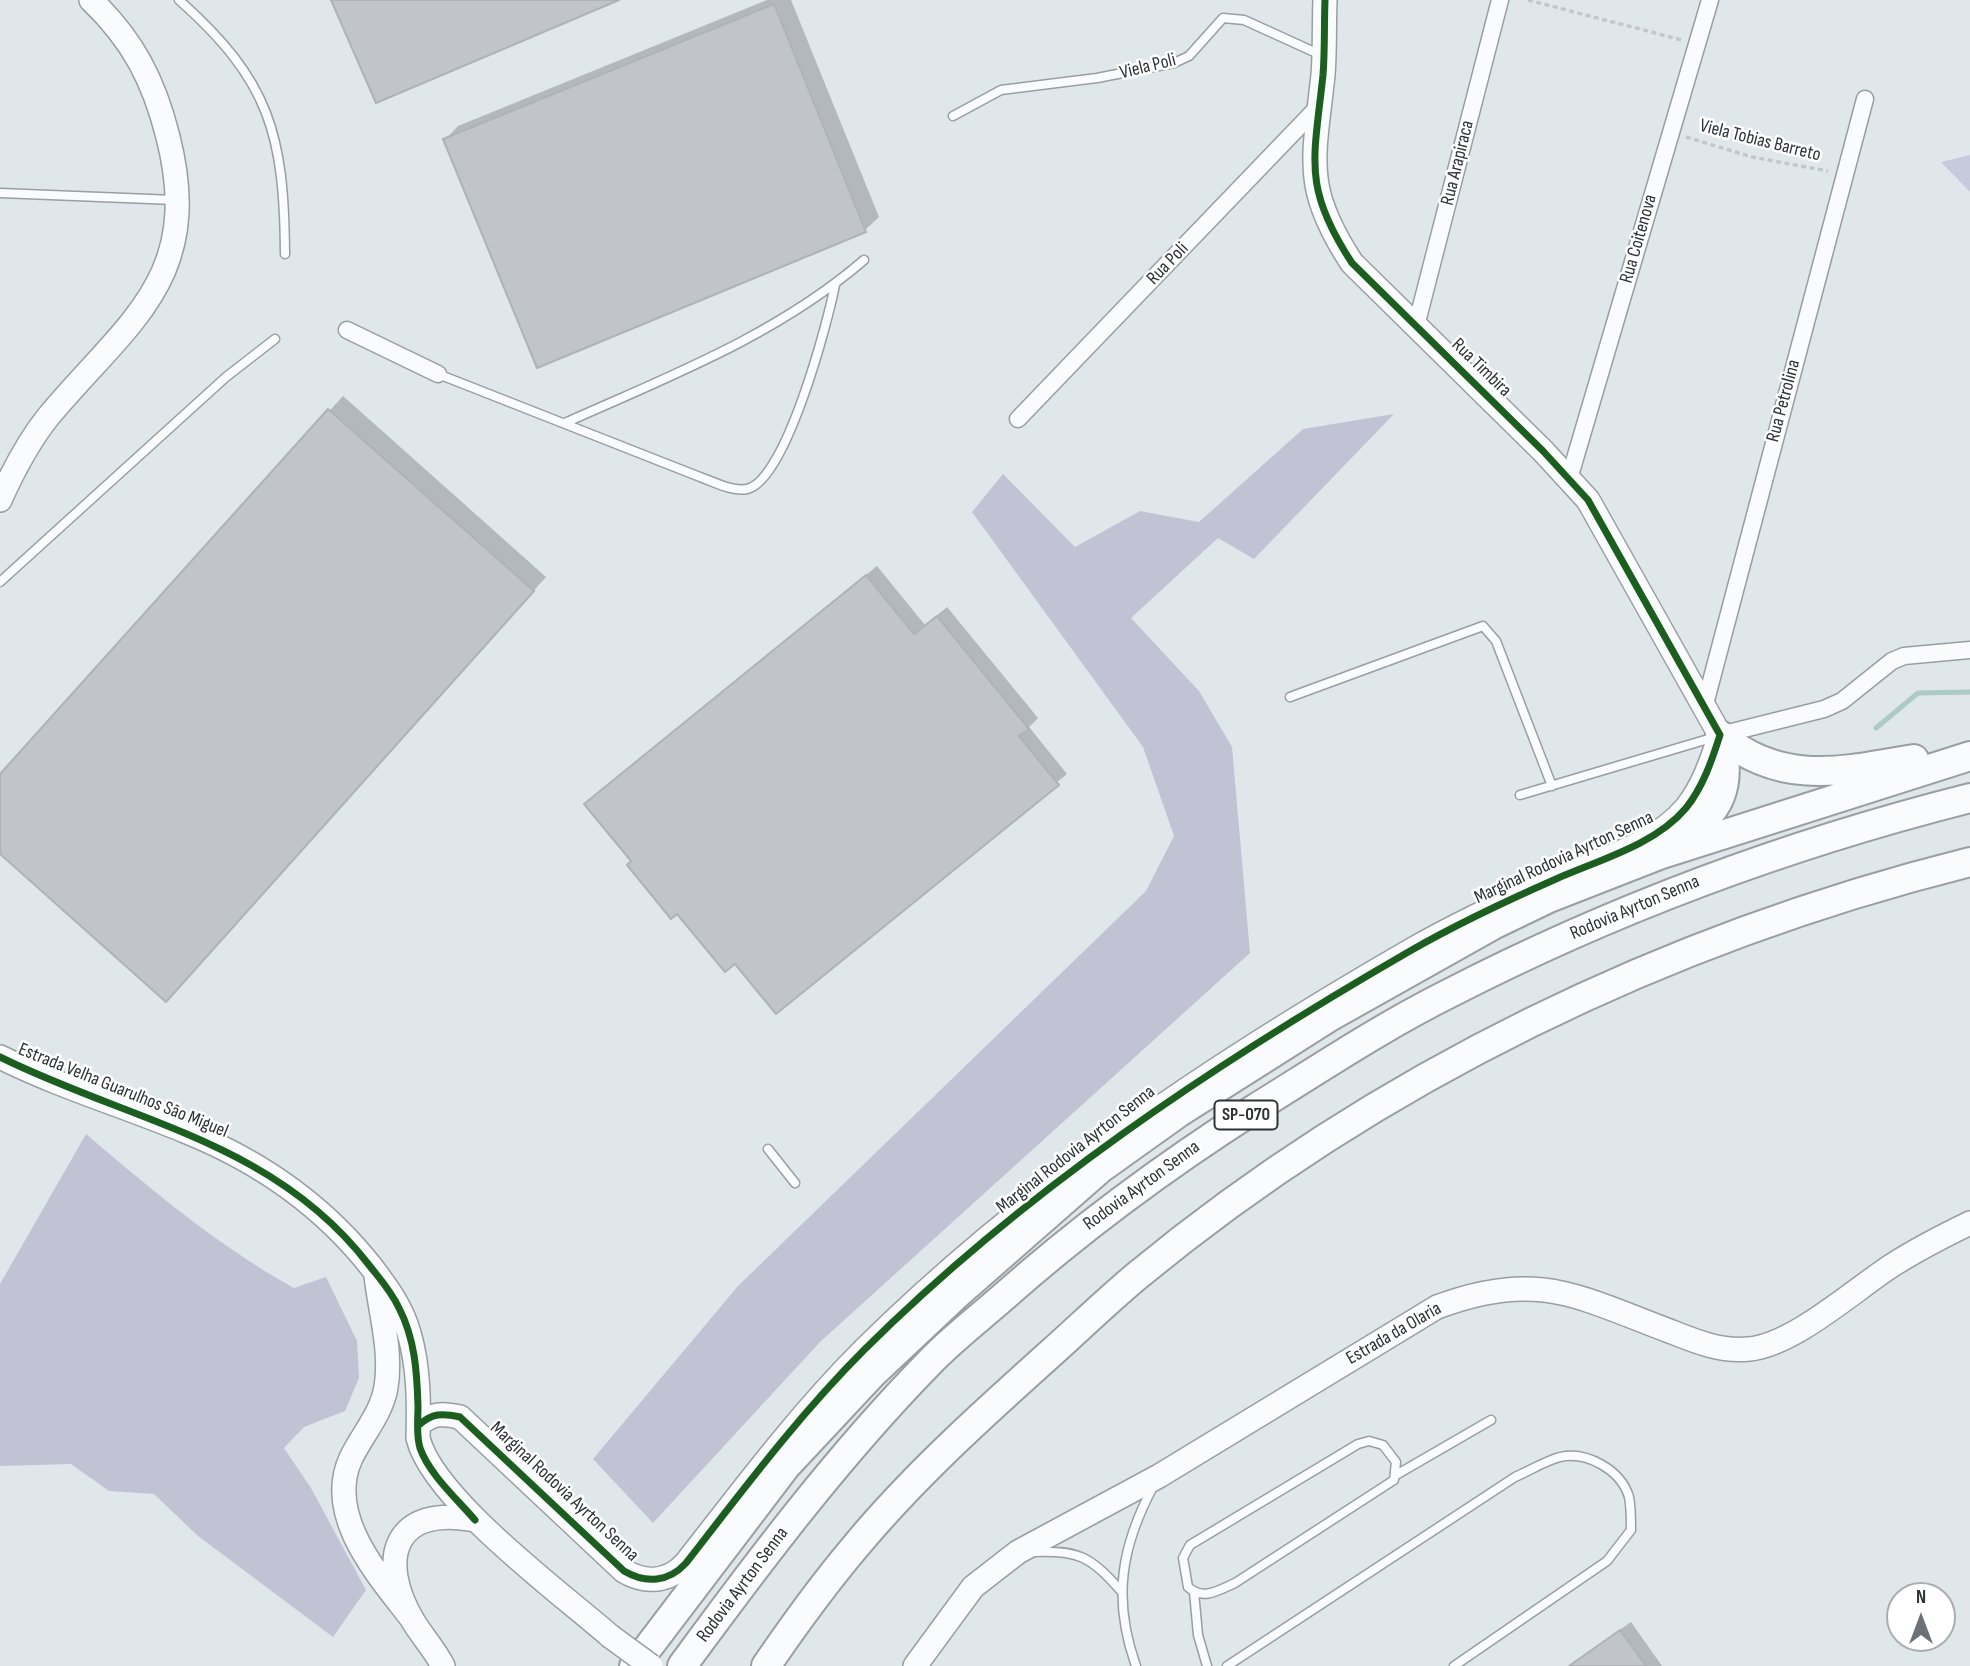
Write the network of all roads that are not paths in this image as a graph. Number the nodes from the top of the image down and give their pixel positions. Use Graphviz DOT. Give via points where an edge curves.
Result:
graph roads {
  1 [pos="91,0"];
  2 [pos="179,0"];
  3 [pos="1325,0"];
  4 [pos="1500,0"];
  5 [pos="1710,0"];
  6 [pos="1323,57"];
  7 [pos="1865,99"];
  8 [pos="1317,108"];
  9 [pos="953,116"];
  10 [pos="0,193"];
  11 [pos="178,200"];
  12 [pos="285,254"];
  13 [pos="864,260"];
  14 [pos="835,285"];
  15 [pos="1416,326"];
  16 [pos="347,330"];
  17 [pos="275,339"];
  18 [pos="438,374"];
  19 [pos="1018,419"];
  20 [pos="567,422"];
  21 [pos="1569,479"];
  22 [pos="0,500"];
  23 [pos="0,582"];
  24 [pos="1970,650"];
  25 [pos="1290,697"];
  26 [pos="1705,704"];
  27 [pos="1720,735"];
  28 [pos="1970,754"];
  29 [pos="1552,786"];
  30 [pos="1520,795"];
  31 [pos="1970,798"];
  32 [pos="1659,855"];
  33 [pos="1970,862"];
  34 [pos="0,1056"];
  35 [pos="768,1149"];
  36 [pos="794,1183"];
  37 [pos="1970,1223"];
  38 [pos="375,1273"];
  39 [pos="1490,1420"];
  40 [pos="419,1425"];
  41 [pos="1396,1475"];
  42 [pos="1159,1476"];
  43 [pos="475,1520"];
  44 [pos="1018,1552"];
  45 [pos="1120,1590"];
  46 [pos="1194,1592"];
  47 [pos="412,1619"];
  48 [pos="443,1666"];
  49 [pos="634,1666"];
  50 [pos="651,1666"];
  51 [pos="682,1666"];
  52 [pos="766,1666"];
  53 [pos="915,1666"];
  54 [pos="1136,1666"];
  55 [pos="1207,1666"];
  56 [pos="1227,1666"];
  57 [pos="1454,1666"];
  1 -- 11 [label="street" via="124,33 150,81 174,160"];
  2 -- 12 [label="lane" via="249,74 274,131 284,200"];
  3 -- 6 [label="street, Rua Timbira"];
  4 -- 15 [label="street, Rua Arapiraca"];
  5 -- 21 [label="street, Rua Coitenova"];
  6 -- 8 [label="street, Rua Timbira"];
  6 -- 9 [label="lane, Viela Poli" via="1244,20 1223,18 1189,56 1174,63 1001,90"];
  7 -- 26 [label="street, Rua Petrolina"];
  8 -- 15 [label="street, Rua Timbira" via="1313,146 1316,190 1330,229 1352,263"];
  8 -- 19 [label="street, Rua Poli"];
  10 -- 11 [label="lane"];
  11 -- 22 [label="street" via="162,277 144,308 48,418 18,462"];
  13 -- 14 [label="lane"];
  14 -- 20 [label="lane" via="756,336"];
  14 -- 20 [label="lane" via="825,335 786,442 770,469 748,489 700,477"];
  15 -- 21 [label="street, Rua Timbira"];
  16 -- 18 [label="street"];
  17 -- 23 [label="lane" via="226,377"];
  18 -- 20 [label="lane"];
  21 -- 26 [label="street, Rua Timbira" via="1588,500"];
  24 -- 27 [label="street" via="1904,656 1824,709"];
  25 -- 29 [label="lane" via="1483,626 1496,641"];
  26 -- 27 [label="street, Rua Timbira"];
  27 -- 28 [label="highway" via="1767,762 1815,773"];
  27 -- 29 [label="lane"];
  27 -- 32 [label="highway" via="1727,762 1713,813"];
  27 -- 40 [label="street, Marginal Rodovia Ayrton Senna" via="1709,769 1687,807 1653,836 1501,904 1412,950 1164,1101 1056,1182 864,1350 790,1431 673,1575 651,1580 624,1571 460,1417 438,1414"];
  28 -- 32 [label="highway, Marginal Rodovia Ayrton Senna"];
  29 -- 30 [label="lane"];
  31 -- 51 [label="highway, Rodovia Ayrton Senna / SP-070" via="1873,822 1709,876 1547,946 1354,1047 1181,1156 1069,1239 930,1362 777,1536"];
  32 -- 49 [label="highway, Marginal Rodovia Ayrton Senna" via="1504,920 1331,1016 1101,1168 956,1294 827,1420 747,1515"];
  33 -- 52 [label="highway" via="1796,912 1544,1016 1412,1086 1273,1174 1138,1275 967,1429 856,1545"];
  34 -- 38 [label="street, Estrada Velha Guarulhos São Miguel" via="240,1157 286,1184 335,1224"];
  35 -- 36 [label="lane"];
  37 -- 42 [label="street, Estrada da Olaria" via="1891,1266 1773,1344 1749,1349 1705,1345 1589,1298 1555,1290 1519,1287 1473,1294 1437,1307"];
  38 -- 40 [label="street, Estrada Velha Guarulhos São Miguel" via="390,1291 409,1332 416,1363"];
  38 -- 47 [label="street" via="388,1362 386,1388 349,1464 344,1486 346,1512 377,1574"];
  39 -- 41 [label="lane"];
  40 -- 43 [label="street, Estrada Velha Guarulhos São Miguel" via="421,1451"];
  41 -- 46 [label="lane" via="1378,1492 1235,1583 1208,1595"];
  41 -- 46 [label="lane" via="1396,1462 1383,1446 1369,1441 1358,1444 1190,1545 1183,1568"];
  42 -- 44 [label="street, Estrada da Olaria"];
  42 -- 45 [label="lane" via="1132,1533"];
  43 -- 47 [label="street" via="438,1515 408,1527 399,1540 397,1580"];
  43 -- 50 [label="street, Estrada Velha Guarulhos São Miguel, bridge"];
  44 -- 45 [label="lane" via="1079,1554 1103,1570"];
  44 -- 53 [label="street, Estrada da Olaria" via="973,1587"];
  45 -- 54 [label="lane"];
  46 -- 55 [label="lane" via="1198,1635"];
  47 -- 48 [label="street"];
  56 -- 57 [label="lane" via="1515,1477 1559,1457 1580,1456 1617,1476 1629,1497 1631,1530 1607,1561"];
}
